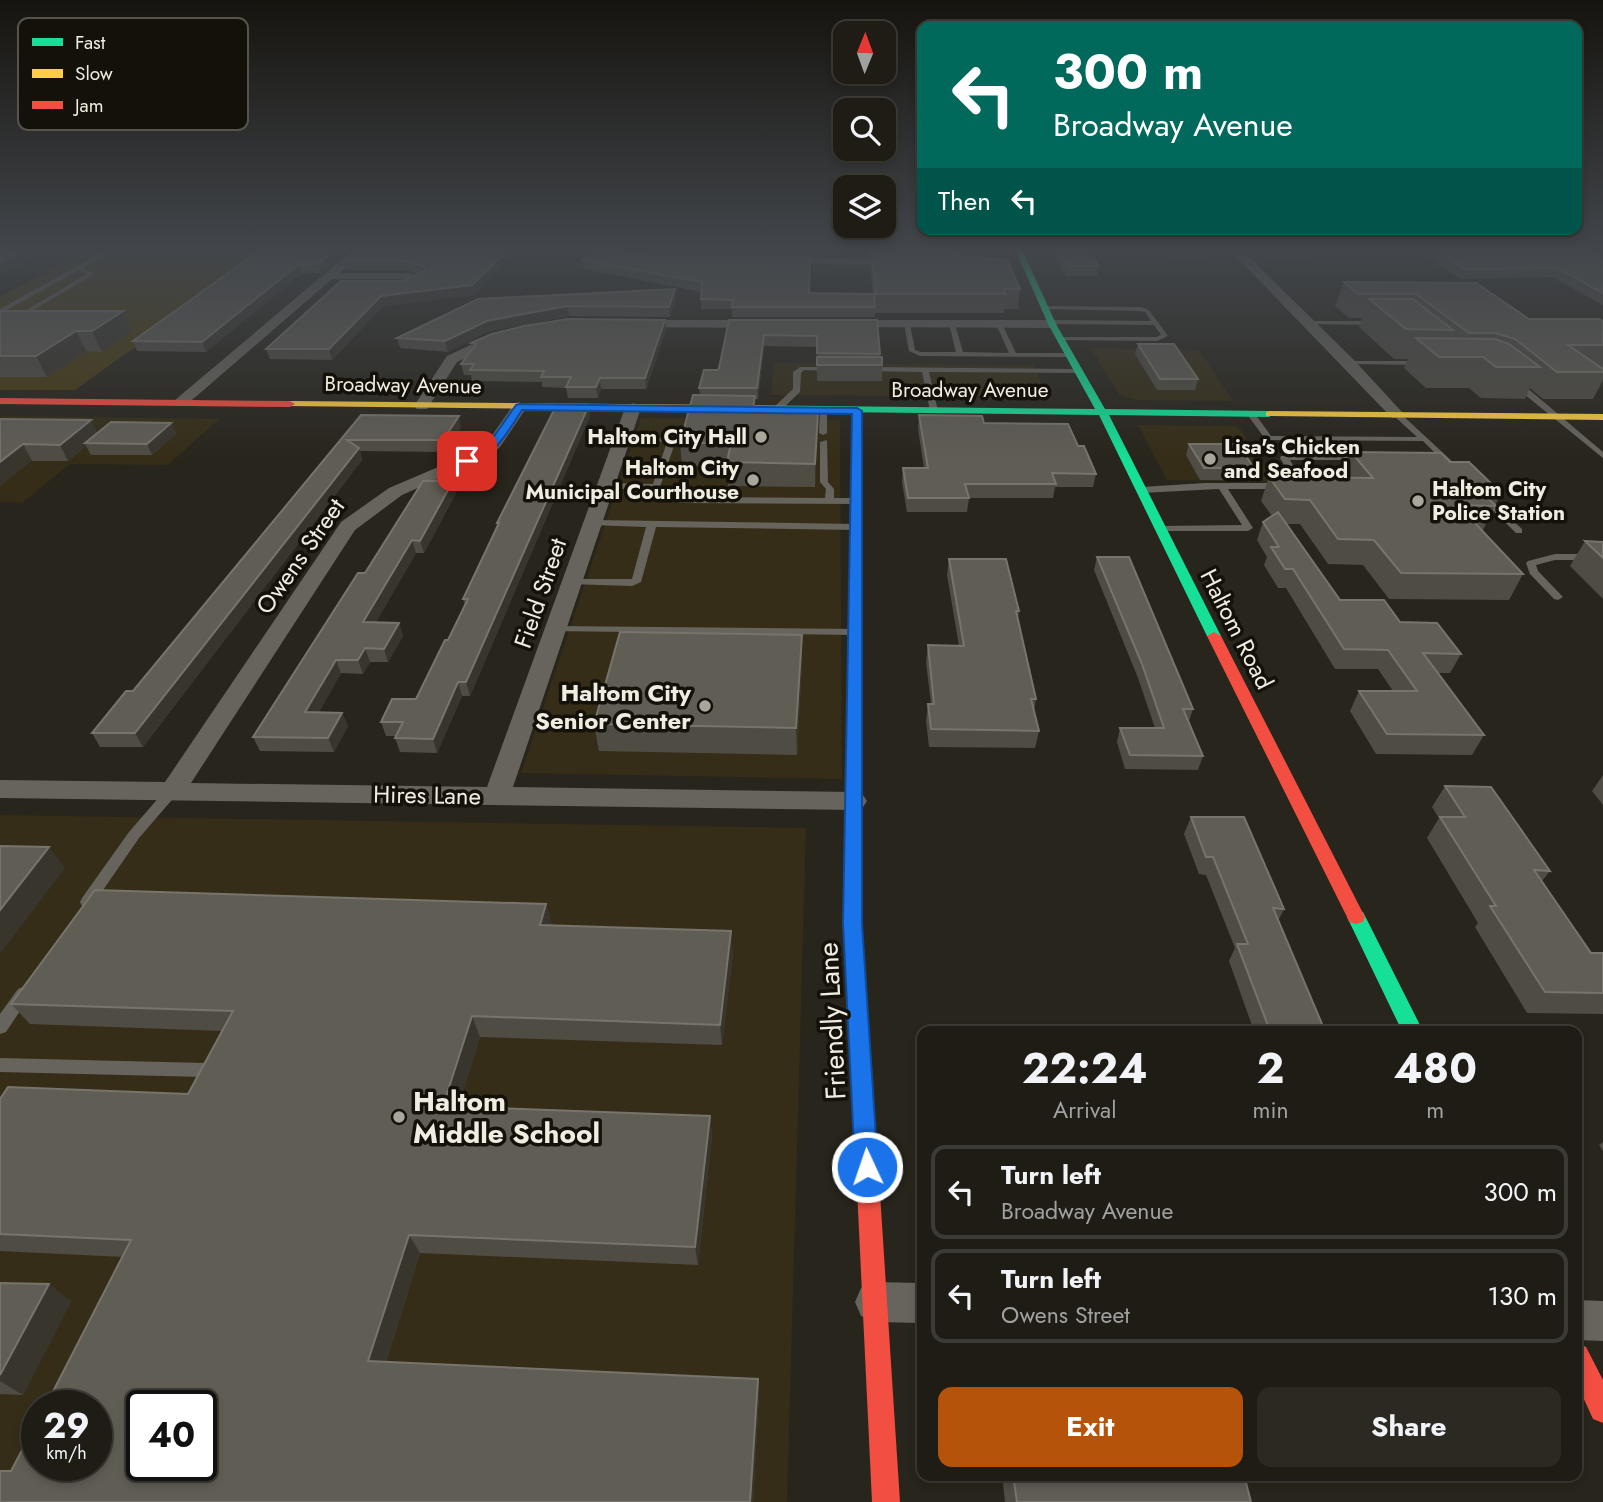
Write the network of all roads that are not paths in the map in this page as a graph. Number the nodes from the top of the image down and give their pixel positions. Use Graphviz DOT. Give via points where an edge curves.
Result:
graph roads {
  1 [pos="279,319"];
  2 [pos="1050,319"];
  3 [pos="1074,319"];
  4 [pos="1153,319"];
  5 [pos="1304,319"];
  6 [pos="1052,323"];
  7 [pos="1156,323"];
  8 [pos="1308,323"];
  9 [pos="1391,323"];
  10 [pos="623,324"];
  11 [pos="772,324"];
  12 [pos="826,324"];
  13 [pos="907,324"];
  14 [pos="952,324"];
  15 [pos="999,324"];
  16 [pos="513,331"];
  17 [pos="960,354"];
  18 [pos="1013,354"];
  19 [pos="1070,355"];
  20 [pos="1349,363"];
  21 [pos="1428,363"];
  22 [pos="843,369"];
  23 [pos="857,369"];
  24 [pos="925,369"];
  25 [pos="1079,371"];
  26 [pos="1509,377"];
  27 [pos="3,403"];
  28 [pos="180,403"];
  29 [pos="422,406"];
  30 [pos="519,407"];
  31 [pos="633,408"];
  32 [pos="776,410"];
  33 [pos="822,410"];
  34 [pos="857,411"];
  35 [pos="934,411"];
  36 [pos="1102,412"];
  37 [pos="1250,413"];
  38 [pos="1397,415"];
  39 [pos="1558,416"];
  40 [pos="1603,417"];
  41 [pos="824,438"];
  42 [pos="1269,438"];
  43 [pos="622,439"];
  44 [pos="1425,439"];
  45 [pos="1603,456"];
  46 [pos="1284,458"];
  47 [pos="1378,458"];
  48 [pos="1432,458"];
  49 [pos="1445,458"];
  50 [pos="1454,467"];
  51 [pos="1473,485"];
  52 [pos="606,486"];
  53 [pos="1222,486"];
  54 [pos="656,487"];
  55 [pos="1141,490"];
  56 [pos="830,501"];
  57 [pos="856,501"];
  58 [pos="593,523"];
  59 [pos="652,523"];
  60 [pos="856,527"];
  61 [pos="1161,529"];
  62 [pos="1519,531"];
  63 [pos="1603,557"];
  64 [pos="572,582"];
  65 [pos="1558,597"];
  66 [pos="555,629"];
  67 [pos="855,632"];
  68 [pos="0,789"];
  69 [pos="172,791"];
  70 [pos="497,796"];
  71 [pos="854,802"];
  72 [pos="79,914"];
  73 [pos="32,982"];
  74 [pos="1410,1026"];
  75 [pos="0,1027"];
  76 [pos="0,1065"];
  77 [pos="205,1070"];
  78 [pos="874,1302"];
  79 [pos="917,1303"];
  80 [pos="1582,1320"];
  81 [pos="1603,1321"];
  82 [pos="1582,1366"];
  83 [pos="1603,1409"];
  84 [pos="886,1502"];
  1 -- 28 [label="street"];
  2 -- 6 [label="main road, Haltom Road"];
  3 -- 6 [label="lane"];
  4 -- 7 [label="lane"];
  5 -- 8 [label="street"];
  6 -- 7 [label="lane"];
  6 -- 7 [label="lane" via="1162,338 1165,336"];
  6 -- 15 [label="street"];
  6 -- 19 [label="main road, Haltom Road"];
  8 -- 9 [label="lane"];
  8 -- 20 [label="street"];
  10 -- 11 [label="street"];
  12 -- 13 [label="street"];
  13 -- 14 [label="street"];
  13 -- 17 [label="lane" via="912,351"];
  14 -- 15 [label="street"];
  14 -- 17 [label="lane"];
  15 -- 18 [label="lane"];
  16 -- 29 [label="street" via="452,359"];
  17 -- 18 [label="lane"];
  18 -- 19 [label="lane"];
  19 -- 25 [label="main road, Haltom Road"];
  20 -- 21 [label="lane"];
  20 -- 38 [label="street"];
  22 -- 32 [label="lane" via="802,368 797,372 797,390"];
  23 -- 24 [label="lane"];
  24 -- 25 [label="lane"];
  24 -- 35 [label="lane"];
  25 -- 36 [label="main road, Haltom Road"];
  26 -- 39 [label="lane"];
  27 -- 28 [label="main road, Broadway Avenue"];
  28 -- 29 [label="main road, Broadway Avenue"];
  29 -- 30 [label="main road, Broadway Avenue"];
  30 -- 31 [label="main road, Broadway Avenue"];
  30 -- 69 [label="street, Owens Street" via="484,453 389,494 348,526"];
  31 -- 32 [label="main road, Broadway Avenue"];
  31 -- 43 [label="street, Field Street"];
  32 -- 33 [label="main road, Broadway Avenue"];
  33 -- 34 [label="main road, Broadway Avenue"];
  33 -- 41 [label="lane"];
  34 -- 35 [label="main road, Broadway Avenue"];
  34 -- 57 [label="main road, Friendly Lane"];
  35 -- 36 [label="main road, Broadway Avenue"];
  36 -- 37 [label="main road, Broadway Avenue"];
  36 -- 55 [label="main road, Haltom Road"];
  37 -- 38 [label="main road, Broadway Avenue"];
  37 -- 42 [label="lane"];
  38 -- 39 [label="main road, Broadway Avenue"];
  38 -- 44 [label="lane"];
  39 -- 40 [label="main road, Broadway Avenue"];
  39 -- 45 [label="lane"];
  41 -- 56 [label="lane" via="824,482 830,489"];
  42 -- 44 [label="lane"];
  42 -- 46 [label="lane"];
  43 -- 52 [label="street, Field Street"];
  43 -- 54 [label="lane" via="672,440"];
  44 -- 49 [label="lane"];
  46 -- 47 [label="lane"];
  46 -- 53 [label="lane" via="1298,481 1290,485"];
  48 -- 49 [label="lane"];
  49 -- 50 [label="lane"];
  51 -- 62 [label="lane"];
  52 -- 54 [label="lane"];
  52 -- 58 [label="street, Field Street"];
  53 -- 55 [label="lane"];
  53 -- 61 [label="lane" via="1248,528"];
  54 -- 56 [label="lane" via="661,495 681,500"];
  55 -- 61 [label="main road, Haltom Road"];
  56 -- 57 [label="lane"];
  57 -- 60 [label="main road, Friendly Lane"];
  58 -- 59 [label="lane"];
  58 -- 64 [label="street, Field Street"];
  59 -- 60 [label="lane"];
  59 -- 64 [label="lane" via="637,580"];
  60 -- 67 [label="main road, Friendly Lane"];
  61 -- 74 [label="main road, Haltom Road"];
  63 -- 65 [label="lane" via="1555,557 1531,563 1533,572"];
  64 -- 66 [label="street, Field Street"];
  66 -- 67 [label="lane"];
  66 -- 70 [label="street, Field Street"];
  67 -- 71 [label="main road, Friendly Lane"];
  68 -- 69 [label="street, Hires Lane"];
  69 -- 70 [label="street, Hires Lane"];
  69 -- 72 [label="lane" via="134,835"];
  70 -- 71 [label="street, Hires Lane"];
  71 -- 78 [label="main road, Friendly Lane" via="853,923"];
  73 -- 75 [label="lane"];
  76 -- 77 [label="lane"];
  78 -- 79 [label="street"];
  78 -- 84 [label="main road, Friendly Lane"];
  80 -- 81 [label="street"];
  82 -- 83 [label="main road"];
}
